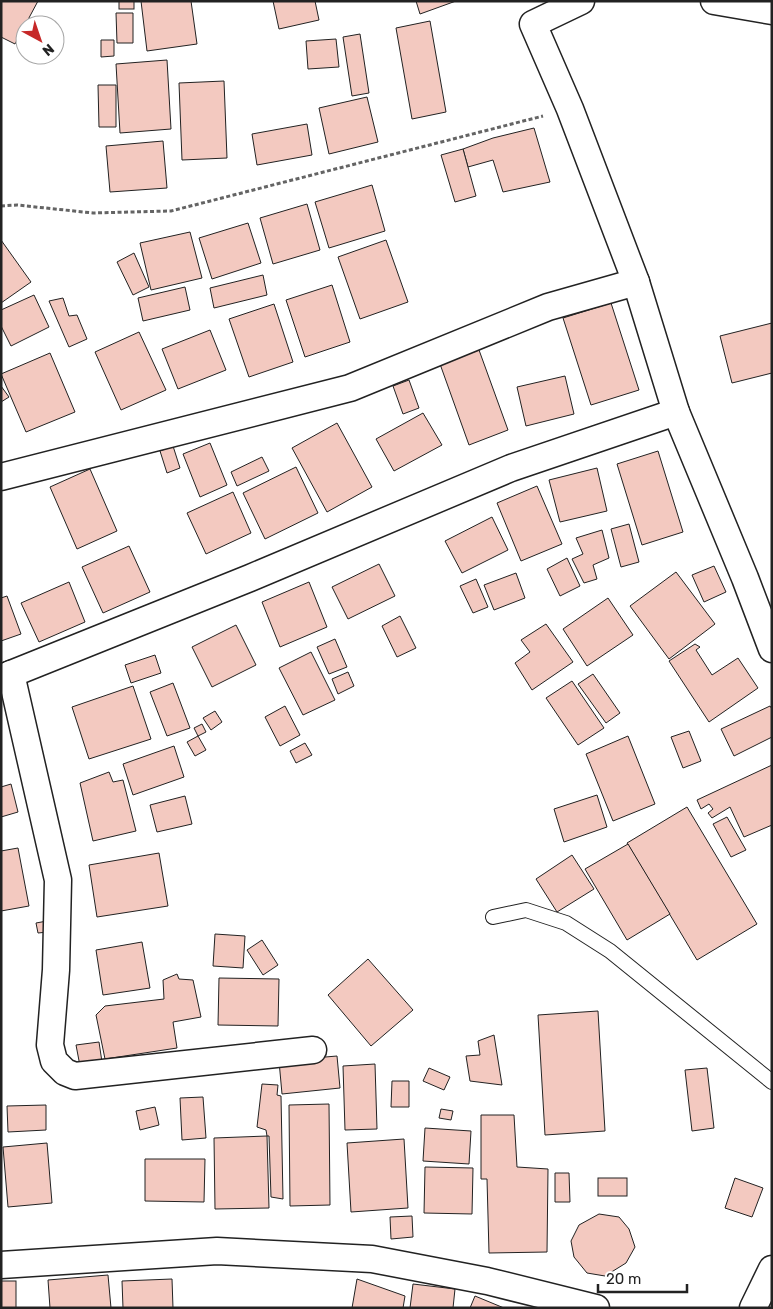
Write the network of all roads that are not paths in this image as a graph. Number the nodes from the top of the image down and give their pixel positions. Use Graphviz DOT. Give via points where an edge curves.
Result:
graph roads {
  1 [pos="581,1"];
  2 [pos="714,1"];
  3 [pos="772,11"];
  4 [pos="636,282"];
  5 [pos="676,412"];
  6 [pos="1,477"];
  7 [pos="772,649"];
  8 [pos="6,676"];
  9 [pos="493,917"];
  10 [pos="313,1050"];
  11 [pos="772,1082"];
  12 [pos="1,1265"];
  13 [pos="772,1269"];
  14 [pos="596,1308"];
  15 [pos="753,1308"];
  1 -- 4 [label="street" via="533,24 570,109"];
  2 -- 3 [label="street"];
  4 -- 5 [label="street"];
  4 -- 6 [label="street" via="548,307 350,388"];
  5 -- 7 [label="street"];
  5 -- 8 [label="street" via="511,468"];
  8 -- 10 [label="street" via="58,880 50,1045 54,1061 65,1072 75,1076"];
  9 -- 11 [label="lane" via="526,910 566,923 610,951"];
  12 -- 14 [label="street" via="216,1251 372,1259 487,1281"];
  13 -- 15 [label="street"];
}
